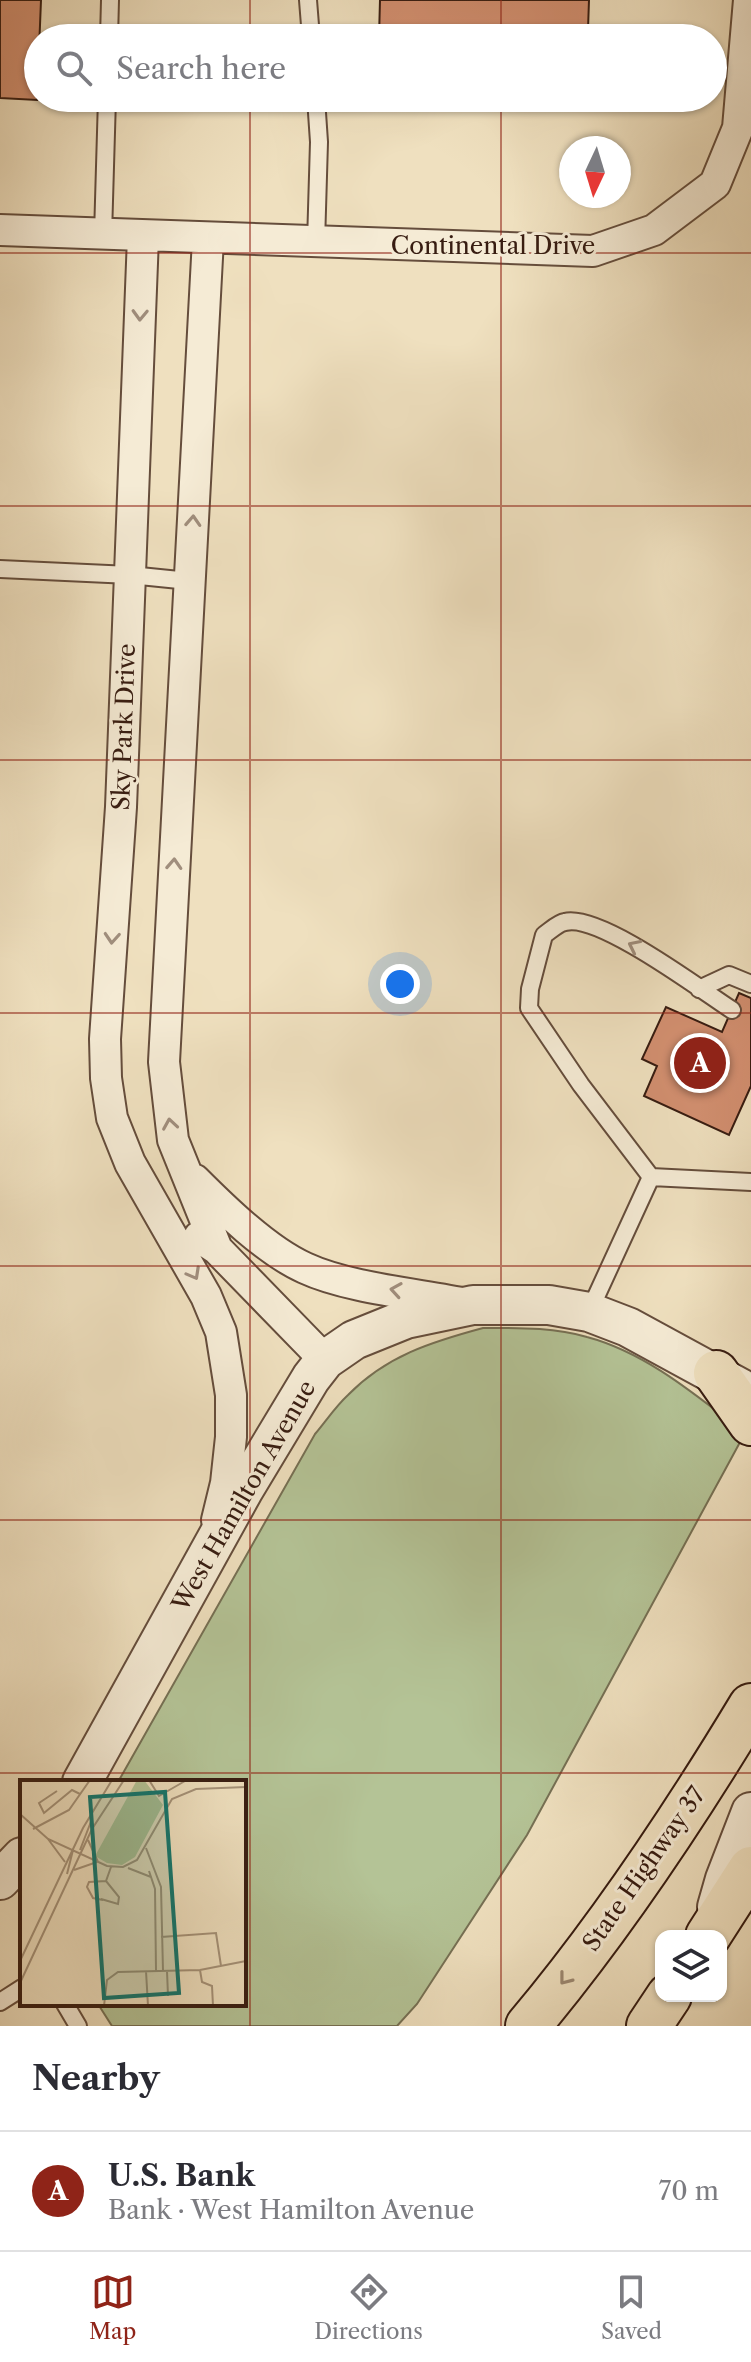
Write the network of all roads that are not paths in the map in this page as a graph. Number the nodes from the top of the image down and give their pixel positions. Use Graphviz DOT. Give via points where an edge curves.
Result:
graph roads {
  1 [pos="110,0"];
  2 [pos="308,0"];
  3 [pos="749,0"];
  4 [pos="109,24"];
  5 [pos="310,24"];
  6 [pos="107,112"];
  7 [pos="317,112"];
  8 [pos="0,230"];
  9 [pos="103,235"];
  10 [pos="143,237"];
  11 [pos="208,239"];
  12 [pos="316,243"];
  13 [pos="0,569"];
  14 [pos="130,575"];
  15 [pos="189,581"];
  16 [pos="751,984"];
  17 [pos="699,989"];
  18 [pos="732,1010"];
  19 [pos="185,1169"];
  20 [pos="651,1177"];
  21 [pos="751,1182"];
  22 [pos="156,1206"];
  23 [pos="217,1249"];
  24 [pos="473,1305"];
  25 [pos="589,1312"];
  26 [pos="325,1360"];
  27 [pos="739,1382"];
  28 [pos="751,1423"];
  29 [pos="209,1552"];
  30 [pos="751,1706"];
  31 [pos="83,1780"];
  32 [pos="751,1812"];
  33 [pos="20,1859"];
  34 [pos="751,1869"];
  35 [pos="0,1880"];
  36 [pos="710,1930"];
  37 [pos="712,1930"];
  38 [pos="20,1989"];
  39 [pos="0,2002"];
  40 [pos="665,2002"];
  41 [pos="66,2006"];
  42 [pos="78,2026"];
  43 [pos="528,2026"];
  44 [pos="649,2026"];
  1 -- 4 [label="lane"];
  2 -- 5 [label="lane"];
  3 -- 12 [label="street, Continental Drive" via="738,128 715,184 654,230 593,251"];
  6 -- 9 [label="lane"];
  7 -- 12 [label="lane"];
  8 -- 9 [label="street, Continental Drive"];
  9 -- 10 [label="street, Continental Drive"];
  10 -- 11 [label="street, Continental Drive"];
  10 -- 14 [label="street, Sky Park Drive, one-way"];
  11 -- 12 [label="street, Continental Drive"];
  15 -- 11 [label="street, Sky Park Drive, one-way"];
  13 -- 14 [label="lane"];
  14 -- 15 [label="lane"];
  14 -- 22 [label="street, Sky Park Drive, one-way" via="106,1078 112,1118"];
  19 -- 15 [label="street, Sky Park Drive, one-way" via="173,1140 164,1062"];
  16 -- 17 [label="lane" via="729,975"];
  17 -- 18 [label="lane"];
  17 -- 20 [label="lane, one-way" via="647,952 589,924 565,921 544,935 529,1008"];
  19 -- 23 [label="street, Sky Park Drive"];
  24 -- 19 [label="street, Sky Park Drive, one-way" via="304,1268 221,1206"];
  20 -- 21 [label="lane"];
  20 -- 25 [label="lane"];
  22 -- 23 [label="street, Sky Park Drive"];
  22 -- 29 [label="street, Sky Park Drive, one-way" via="206,1296 228,1367 231,1437"];
  23 -- 26 [label="street, Sky Park Drive"];
  24 -- 25 [label="street, West Hamilton Avenue" via="549,1305"];
  24 -- 26 [label="street, West Hamilton Avenue" via="406,1319 354,1340"];
  25 -- 27 [label="street, West Hamilton Avenue"];
  26 -- 29 [label="street, West Hamilton Avenue"];
  27 -- 28 [label="main road"];
  29 -- 31 [label="street, West Hamilton Avenue"];
  30 -- 43 [label="main road, State Highway 37, one-way" via="645,1873"];
  32 -- 36 [label="street"];
  33 -- 35 [label="street"];
  34 -- 37 [label="main road"];
  38 -- 39 [label="lane"];
  40 -- 44 [label="main road"];
  41 -- 42 [label="lane"];
}
